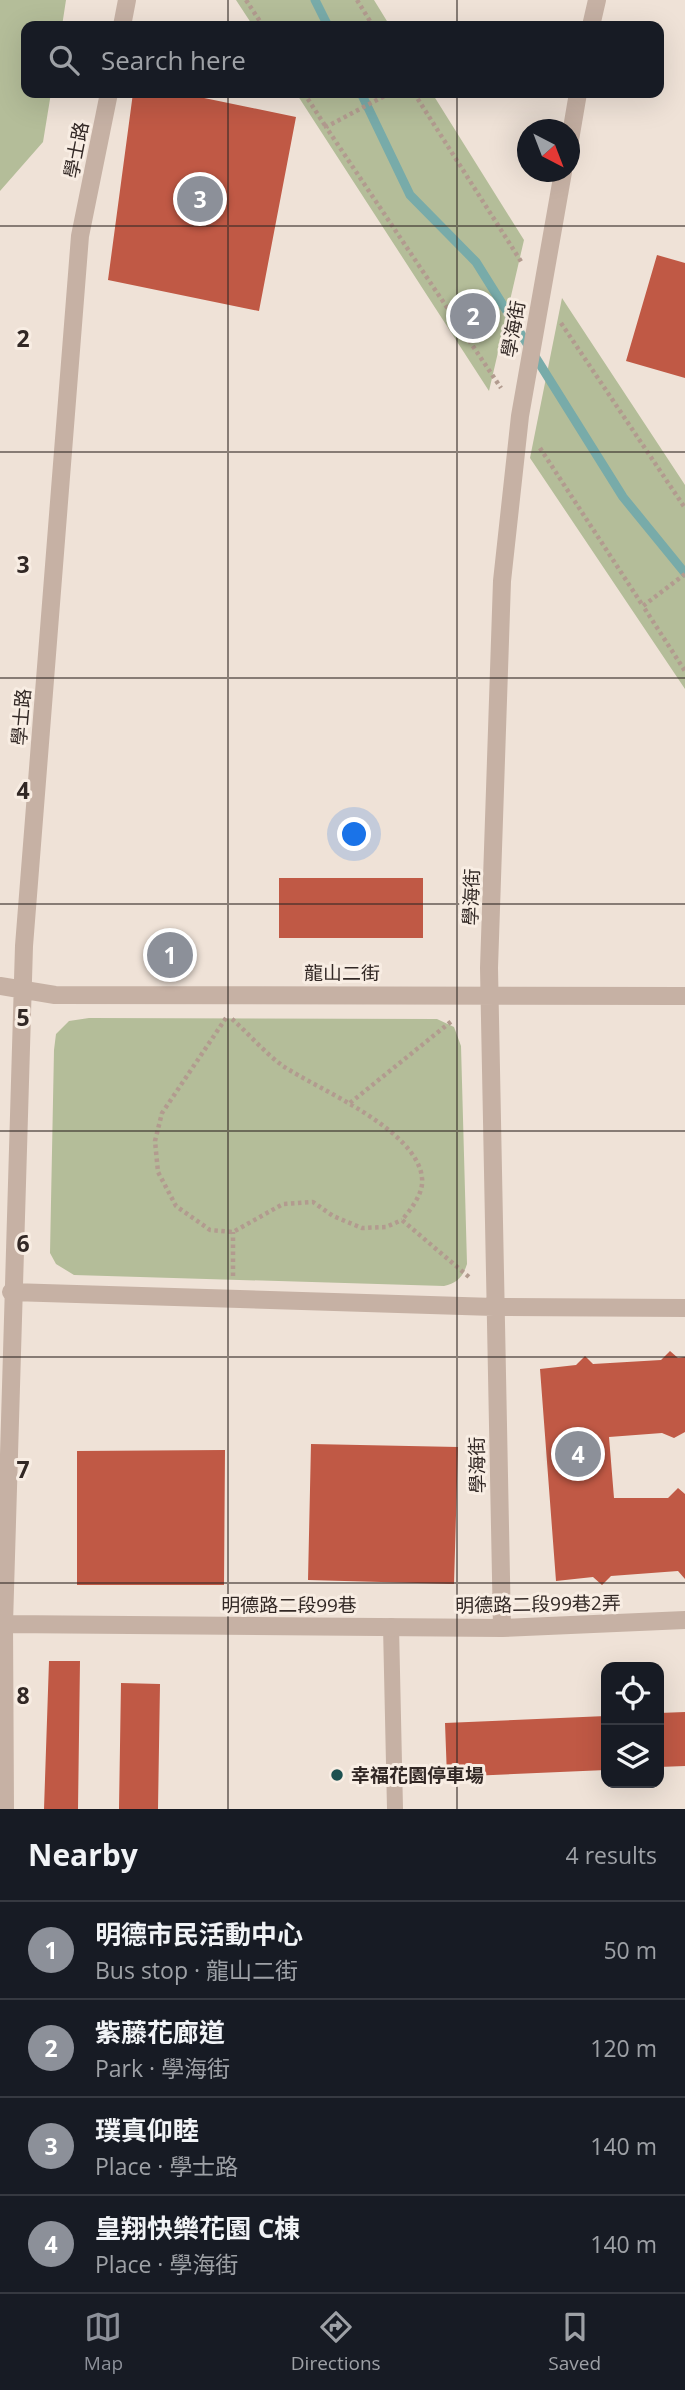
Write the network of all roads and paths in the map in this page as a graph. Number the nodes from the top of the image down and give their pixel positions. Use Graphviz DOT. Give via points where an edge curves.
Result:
graph roads {
  1 [pos="127,0"];
  2 [pos="246,0"];
  3 [pos="357,0"];
  4 [pos="597,0"];
  5 [pos="123,21"];
  6 [pos="259,21"];
  7 [pos="370,21"];
  8 [pos="592,21"];
  9 [pos="108,98"];
  10 [pos="307,98"];
  11 [pos="381,98"];
  12 [pos="417,98"];
  13 [pos="577,98"];
  14 [pos="573,119"];
  15 [pos="326,128"];
  16 [pos="562,182"];
  17 [pos="541,292"];
  18 [pos="520,416"];
  19 [pos="685,508"];
  20 [pos="685,573"];
  21 [pos="643,606"];
  22 [pos="685,671"];
  23 [pos="0,986"];
  24 [pos="23,991"];
  25 [pos="490,995"];
  26 [pos="685,996"];
  27 [pos="453,1020"];
  28 [pos="350,1103"];
  29 [pos="402,1220"];
  30 [pos="233,1232"];
  31 [pos="469,1277"];
  32 [pos="232,1284"];
  33 [pos="11,1292"];
  34 [pos="494,1307"];
  35 [pos="685,1308"];
  36 [pos="685,1620"];
  37 [pos="4,1624"];
  38 [pos="391,1626"];
  39 [pos="502,1628"];
  40 [pos="5,1809"];
  41 [pos="395,1809"];
  1 -- 5 [label="street"];
  2 -- 6 [label="path"];
  3 -- 7 [label="path"];
  4 -- 8 [label="street"];
  9 -- 24 [label="street, 學士路" via="80,236"];
  10 -- 15 [label="path"];
  11 -- 15 [label="path"];
  12 -- 17 [label="path"];
  13 -- 14 [label="street"];
  15 -- 18 [label="path"];
  16 -- 17 [label="street, 學海街"];
  17 -- 18 [label="street, 學海街"];
  17 -- 19 [label="path"];
  18 -- 21 [label="path"];
  18 -- 25 [label="street, 學海街" via="502,581"];
  20 -- 21 [label="path"];
  21 -- 22 [label="path"];
  23 -- 24 [label="street, 龍山二街"];
  24 -- 25 [label="street, 龍山二街" via="55,995"];
  24 -- 33 [label="street, 學士路"];
  25 -- 26 [label="street, 龍山二街"];
  25 -- 34 [label="street, 學海街"];
  27 -- 28 [label="path"];
  28 -- 29 [label="path" via="392,1132 414,1159 422,1178 416,1202"];
  28 -- 30 [label="path" via="282,1065 228,1015 162,1113 155,1141 158,1172 176,1206 210,1230"];
  29 -- 30 [label="path" via="386,1227 362,1227 313,1202 283,1204"];
  29 -- 31 [label="path"];
  30 -- 32 [label="path"];
  33 -- 34 [label="street"];
  33 -- 37 [label="street, 學士路"];
  34 -- 35 [label="street"];
  34 -- 39 [label="street, 學海街"];
  36 -- 39 [label="street, 明德路二段99巷2弄"];
  37 -- 38 [label="street, 明德路二段99巷"];
  37 -- 40 [label="street, 學士路"];
  38 -- 39 [label="street, 明德路二段99巷2弄"];
  38 -- 41 [label="lane"];
}
